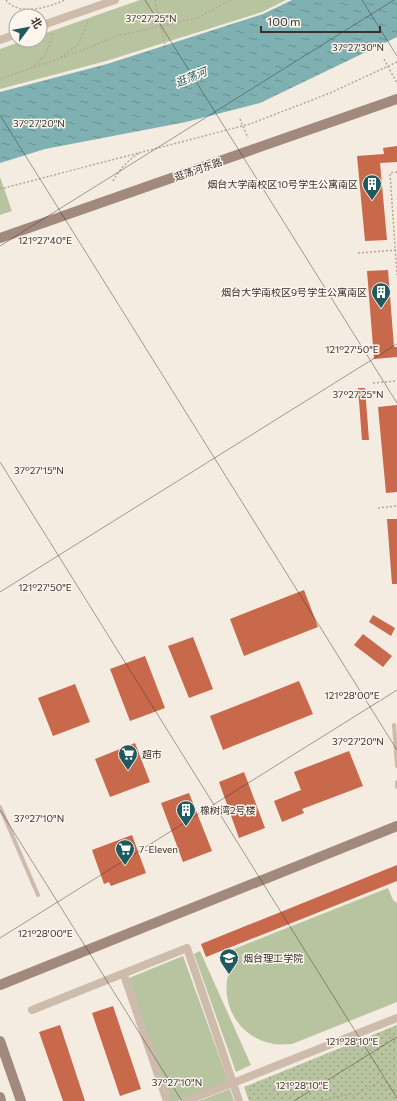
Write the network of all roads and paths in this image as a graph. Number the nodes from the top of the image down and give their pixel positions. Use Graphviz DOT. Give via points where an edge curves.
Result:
graph roads {
  1 [pos="6,0"];
  2 [pos="65,0"];
  3 [pos="115,0"];
  4 [pos="155,0"];
  5 [pos="231,0"];
  6 [pos="88,21"];
  7 [pos="48,23"];
  8 [pos="161,26"];
  9 [pos="53,32"];
  10 [pos="165,44"];
  11 [pos="58,59"];
  12 [pos="384,59"];
  13 [pos="397,62"];
  14 [pos="389,66"];
  15 [pos="29,70"];
  16 [pos="0,80"];
  17 [pos="397,83"];
  18 [pos="397,99"];
  19 [pos="240,119"];
  20 [pos="243,126"];
  21 [pos="248,138"];
  22 [pos="140,152"];
  23 [pos="397,172"];
  24 [pos="113,182"];
  25 [pos="0,189"];
  26 [pos="0,238"];
  27 [pos="396,250"];
  28 [pos="358,253"];
  29 [pos="397,274"];
  30 [pos="397,381"];
  31 [pos="373,383"];
  32 [pos="397,506"];
  33 [pos="378,508"];
  34 [pos="394,725"];
  35 [pos="397,766"];
  36 [pos="397,782"];
  37 [pos="397,787"];
  38 [pos="0,807"];
  39 [pos="397,826"];
  40 [pos="38,895"];
  41 [pos="124,974"];
  42 [pos="0,985"];
  43 [pos="32,1010"];
  44 [pos="397,1018"];
  45 [pos="386,1030"];
  46 [pos="0,1041"];
  47 [pos="397,1042"];
  48 [pos="233,1083"];
  49 [pos="397,1093"];
  50 [pos="0,1097"];
  51 [pos="1,1101"];
  52 [pos="21,1101"];
  53 [pos="167,1101"];
  54 [pos="186,1101"];
  55 [pos="240,1101"];
  56 [pos="321,1101"];
  1 -- 2 [label="path" via="16,8 25,9"];
  3 -- 7 [label="street"];
  4 -- 8 [label="path"];
  5 -- 8 [label="path" via="198,18"];
  6 -- 11 [label="path" via="78,45"];
  8 -- 10 [label="path"];
  8 -- 11 [label="path" via="116,36"];
  9 -- 15 [label="path" via="49,49"];
  11 -- 15 [label="path"];
  12 -- 14 [label="path"];
  13 -- 14 [label="path"];
  14 -- 17 [label="path"];
  14 -- 20 [label="path" via="330,93"];
  15 -- 16 [label="path"];
  18 -- 26 [label="street, 逛荡河东路"];
  19 -- 20 [label="path"];
  20 -- 21 [label="path"];
  20 -- 22 [label="path"];
  22 -- 24 [label="path" via="119,171"];
  22 -- 25 [label="path"];
  23 -- 27 [label="path" via="390,173"];
  27 -- 28 [label="path"];
  27 -- 29 [label="path"];
  30 -- 31 [label="path"];
  32 -- 33 [label="path"];
  34 -- 35 [label="lane"];
  36 -- 37 [label="lane"];
  38 -- 40 [label="lane"];
  39 -- 42 [label="street"];
  41 -- 43 [label="street"];
  41 -- 48 [label="street" via="187,948"];
  41 -- 53 [label="street"];
  44 -- 48 [label="street"];
  45 -- 47 [label="path"];
  46 -- 52 [label="street"];
  48 -- 54 [label="street"];
  48 -- 55 [label="street"];
  49 -- 56 [label="path" via="376,1083 353,1096 348,1094"];
  50 -- 51 [label="street"];
}
